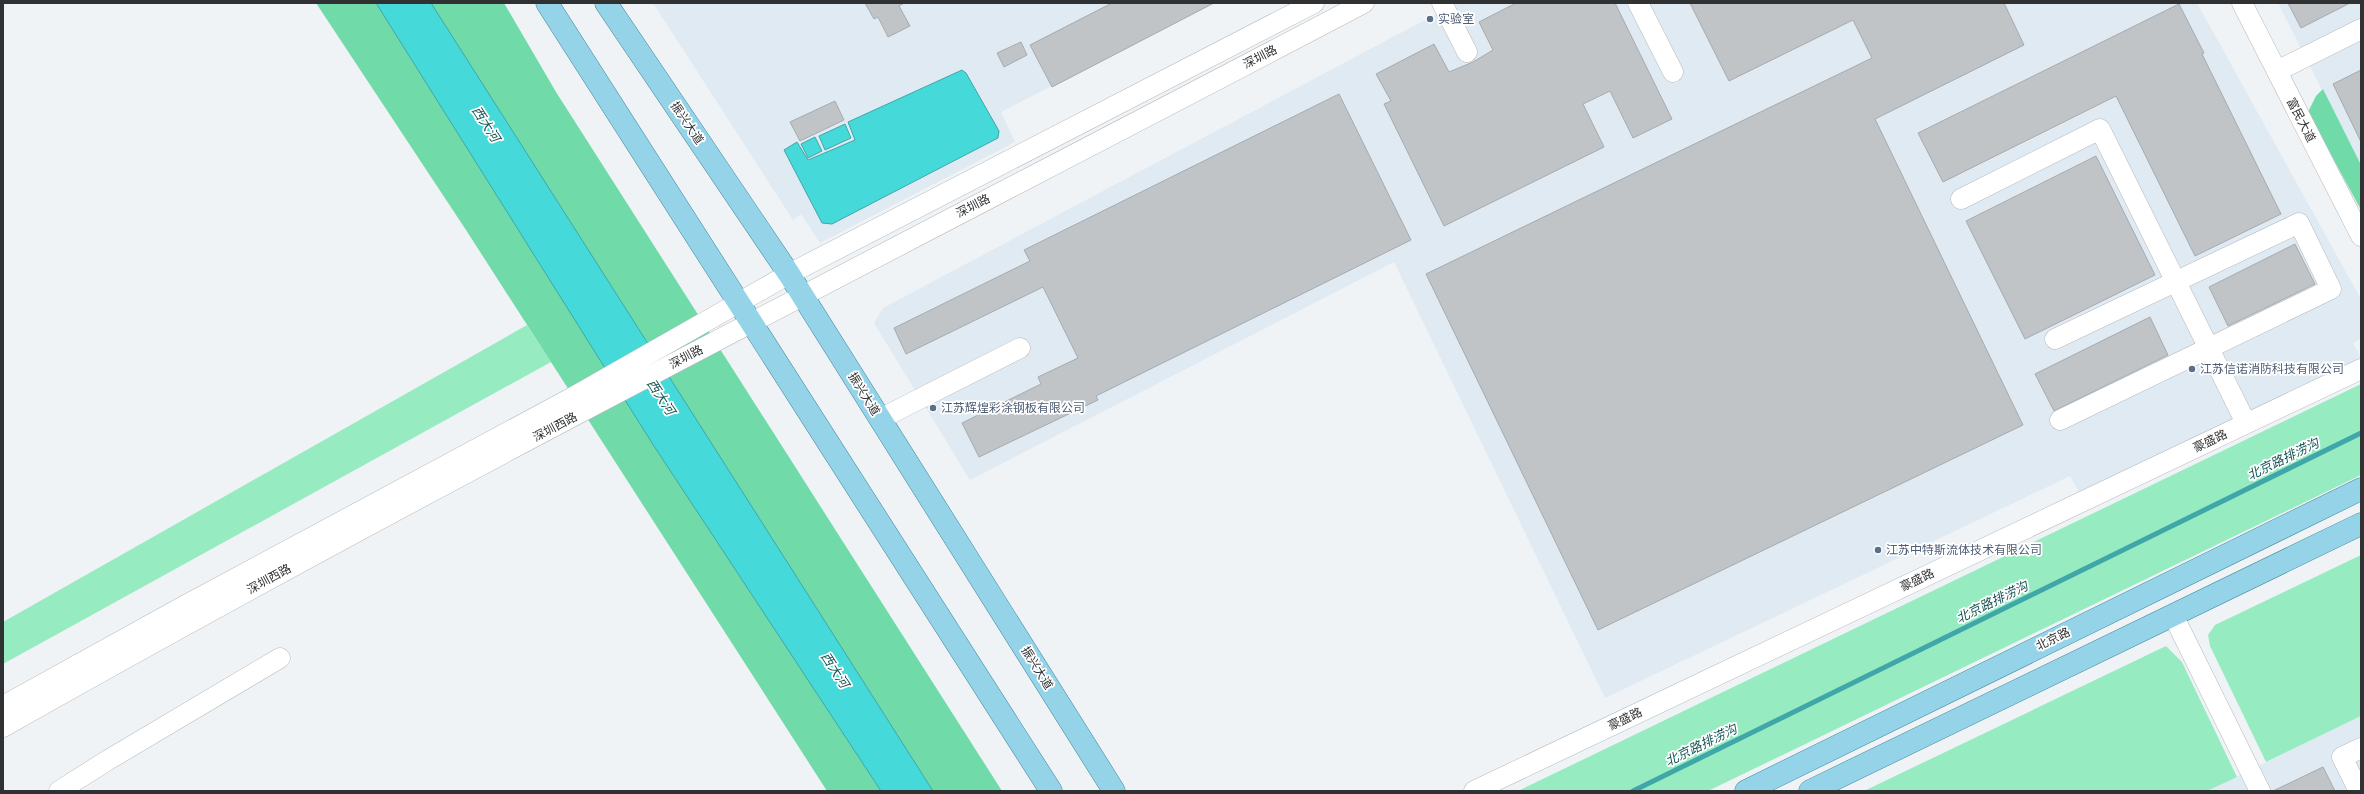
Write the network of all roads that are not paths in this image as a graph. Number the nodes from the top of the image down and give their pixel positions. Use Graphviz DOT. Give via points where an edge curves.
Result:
graph roads {
  1 [pos="547,3"];
  2 [pos="606,3"];
  3 [pos="1314,3"];
  4 [pos="1318,3"];
  5 [pos="1364,3"];
  6 [pos="1442,3"];
  7 [pos="1638,3"];
  8 [pos="2242,3"];
  9 [pos="1328,22"];
  10 [pos="2361,29"];
  11 [pos="1467,52"];
  12 [pos="2277,71"];
  13 [pos="1673,72"];
  14 [pos="1960,199"];
  15 [pos="2361,236"];
  16 [pos="789,274"];
  17 [pos="2176,282"];
  18 [pos="802,294"];
  19 [pos="739,302"];
  20 [pos="751,323"];
  21 [pos="2055,339"];
  22 [pos="1020,348"];
  23 [pos="2209,348"];
  24 [pos="2361,369"];
  25 [pos="583,402"];
  26 [pos="880,420"];
  27 [pos="2060,420"];
  28 [pos="2246,423"];
  29 [pos="2361,489"];
  30 [pos="2361,524"];
  31 [pos="2173,615"];
  32 [pos="280,658"];
  33 [pos="3,706"];
  34 [pos="3,727"];
  35 [pos="2361,748"];
  36 [pos="59,791"];
  37 [pos="1051,791"];
  38 [pos="1114,791"];
  39 [pos="1474,791"];
  40 [pos="1746,791"];
  41 [pos="1810,791"];
  42 [pos="2260,791"];
  43 [pos="2359,791"];
  1 -- 19 [label="main road"];
  2 -- 16 [label="main road, 振兴大道"];
  3 -- 16 [label="street, 深圳路"];
  4 -- 9 [label="street"];
  5 -- 9 [label="street, 深圳路"];
  6 -- 11 [label="street"];
  7 -- 13 [label="street"];
  8 -- 12 [label="street, 富民大道"];
  9 -- 18 [label="street, 深圳路"];
  10 -- 12 [label="street"];
  12 -- 15 [label="street, 富民大道"];
  14 -- 17 [label="street" via="2100,129"];
  16 -- 18 [label="main road, 振兴大道"];
  16 -- 19 [label="street, 深圳路"];
  17 -- 21 [label="street"];
  17 -- 23 [label="street"];
  17 -- 23 [label="street" via="2299,223 2331,289"];
  18 -- 20 [label="street, 深圳路"];
  18 -- 26 [label="main road, 振兴大道"];
  19 -- 20 [label="main road"];
  19 -- 25 [label="street, 深圳路" via="693,329"];
  20 -- 25 [label="street, 深圳路" via="704,348"];
  20 -- 37 [label="main road"];
  22 -- 26 [label="street"];
  23 -- 27 [label="street"];
  23 -- 28 [label="street"];
  24 -- 28 [label="street, 豪盛路"];
  25 -- 33 [label="street, 深圳西路" via="184,606"];
  25 -- 34 [label="street, 深圳西路" via="366,526"];
  26 -- 38 [label="main road, 振兴大道"];
  28 -- 39 [label="street, 豪盛路"];
  29 -- 40 [label="main road, 北京路"];
  30 -- 31 [label="main road"];
  31 -- 41 [label="main road"];
  31 -- 42 [label="street"];
  32 -- 36 [label="street"];
  35 -- 43 [label="street" via="2342,757"];
}
